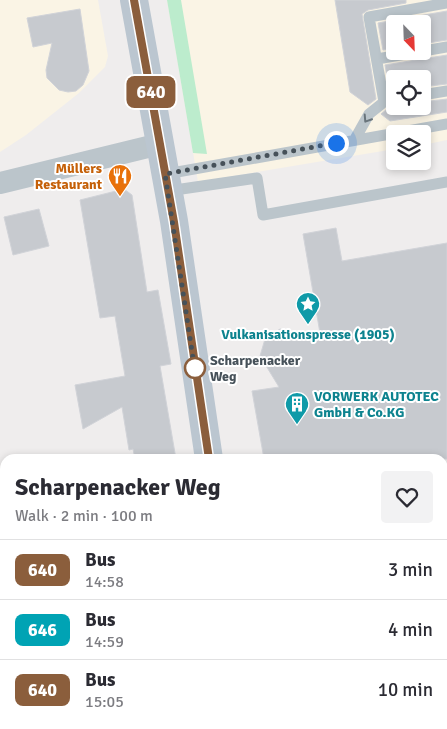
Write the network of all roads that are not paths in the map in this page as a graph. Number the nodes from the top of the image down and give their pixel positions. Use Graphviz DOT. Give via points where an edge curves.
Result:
graph roads {
  1 [pos="134,0"];
  2 [pos="447,4"];
  3 [pos="447,47"];
  4 [pos="377,59"];
  5 [pos="386,90"];
  6 [pos="447,91"];
  7 [pos="431,94"];
  8 [pos="386,103"];
  9 [pos="447,124"];
  10 [pos="355,140"];
  11 [pos="160,144"];
  12 [pos="447,182"];
  13 [pos="0,183"];
  14 [pos="167,183"];
  15 [pos="208,454"];
  1 -- 11 [label="main road"];
  2 -- 4 [label="lane" via="370,17"];
  3 -- 4 [label="lane"];
  4 -- 5 [label="lane"];
  6 -- 7 [label="lane"];
  8 -- 10 [label="lane, one-way" via="369,114"];
  9 -- 10 [label="lane"];
  10 -- 14 [label="lane"];
  11 -- 13 [label="street"];
  11 -- 14 [label="main road"];
  12 -- 14 [label="lane" via="263,215 257,178"];
  14 -- 15 [label="main road"];
}
